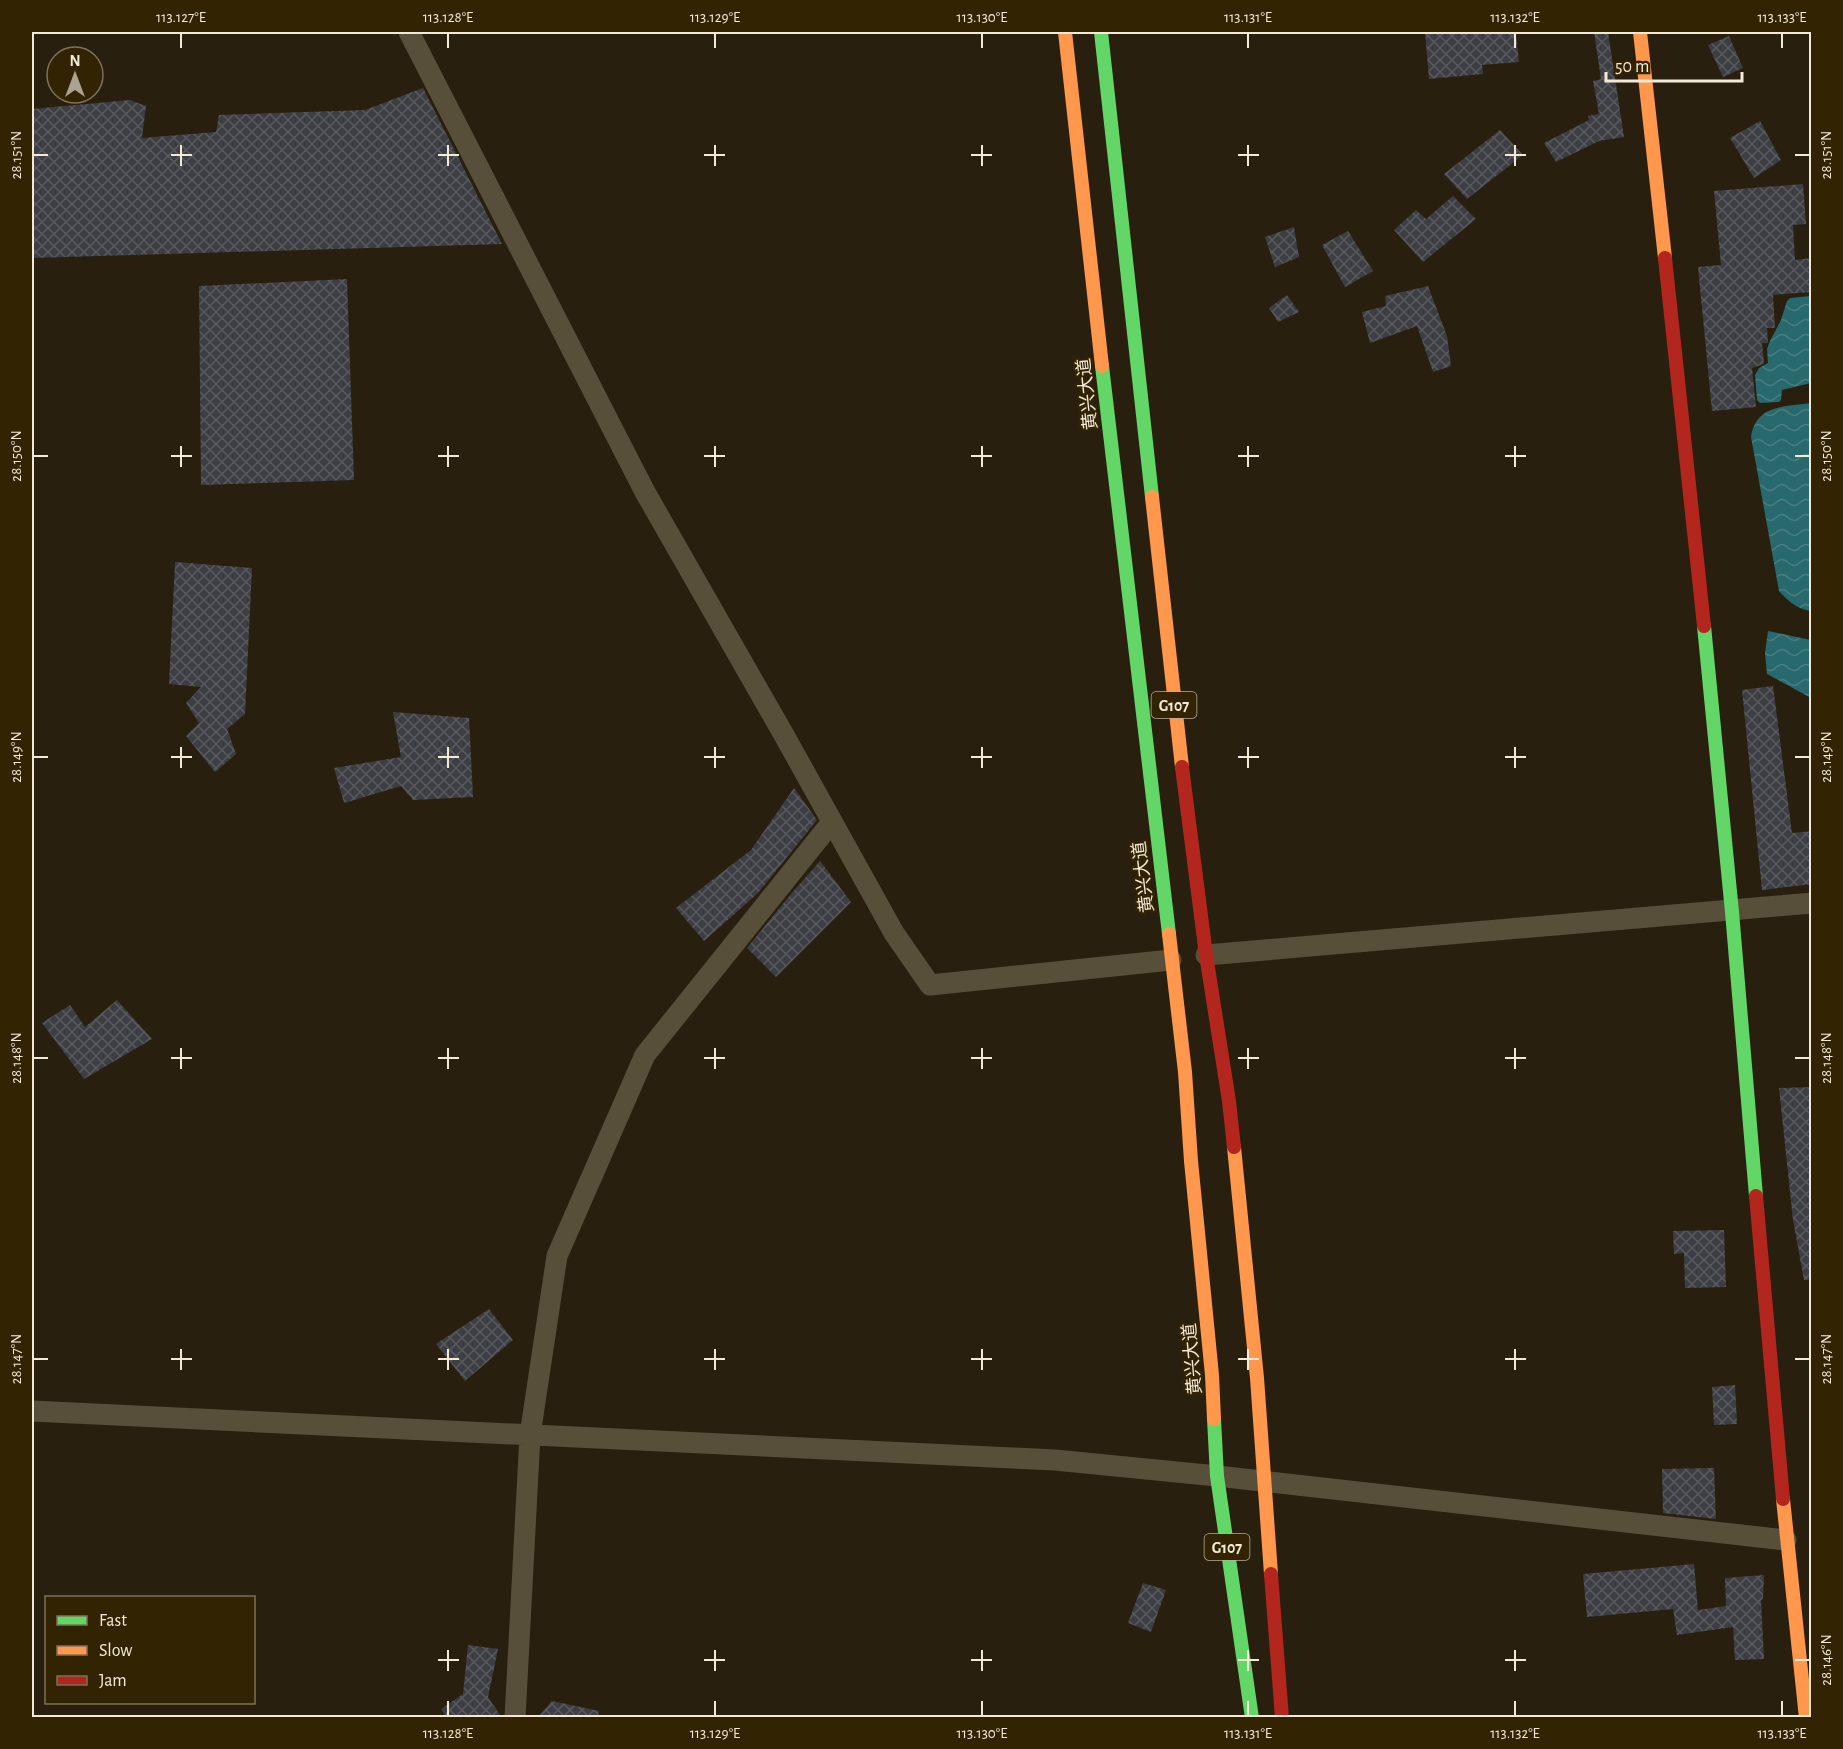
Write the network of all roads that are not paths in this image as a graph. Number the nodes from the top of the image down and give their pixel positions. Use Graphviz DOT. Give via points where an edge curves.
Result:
graph roads {
  1 [pos="409,32"];
  2 [pos="1065,32"];
  3 [pos="1101,32"];
  4 [pos="1640,32"];
  5 [pos="832,822"];
  6 [pos="1812,903"];
  7 [pos="1731,910"];
  8 [pos="1206,955"];
  9 [pos="1171,960"];
  10 [pos="1248,1293"];
  11 [pos="1204,1298"];
  12 [pos="1237,1317"];
  13 [pos="1220,1318"];
  14 [pos="32,1411"];
  15 [pos="530,1435"];
  16 [pos="1217,1476"];
  17 [pos="1266,1482"];
  18 [pos="1786,1540"];
  19 [pos="515,1718"];
  20 [pos="1252,1718"];
  21 [pos="1282,1718"];
  22 [pos="1806,1718"];
  1 -- 5 [label="street" via="645,492"];
  2 -- 9 [label="main road, 黄兴大道 / G107"];
  3 -- 8 [label="main road, G107" via="1176,725"];
  4 -- 7 [label="main road"];
  5 -- 9 [label="street" via="894,933 930,985"];
  5 -- 15 [label="street" via="645,1055 557,1256"];
  6 -- 7 [label="street"];
  7 -- 8 [label="street"];
  7 -- 18 [label="main road"];
  8 -- 10 [label="main road, G107" via="1229,1101"];
  9 -- 11 [label="main road, 黄兴大道 / G107" via="1185,1072"];
  10 -- 12 [label="main road"];
  10 -- 17 [label="main road, G107"];
  11 -- 13 [label="main road"];
  11 -- 16 [label="main road, 黄兴大道 / G107"];
  14 -- 15 [label="street"];
  15 -- 16 [label="street" via="1055,1460"];
  15 -- 19 [label="street"];
  16 -- 17 [label="street"];
  16 -- 20 [label="main road, 黄兴大道 / G107"];
  17 -- 18 [label="street"];
  17 -- 21 [label="main road, G107"];
  18 -- 22 [label="main road"];
}
